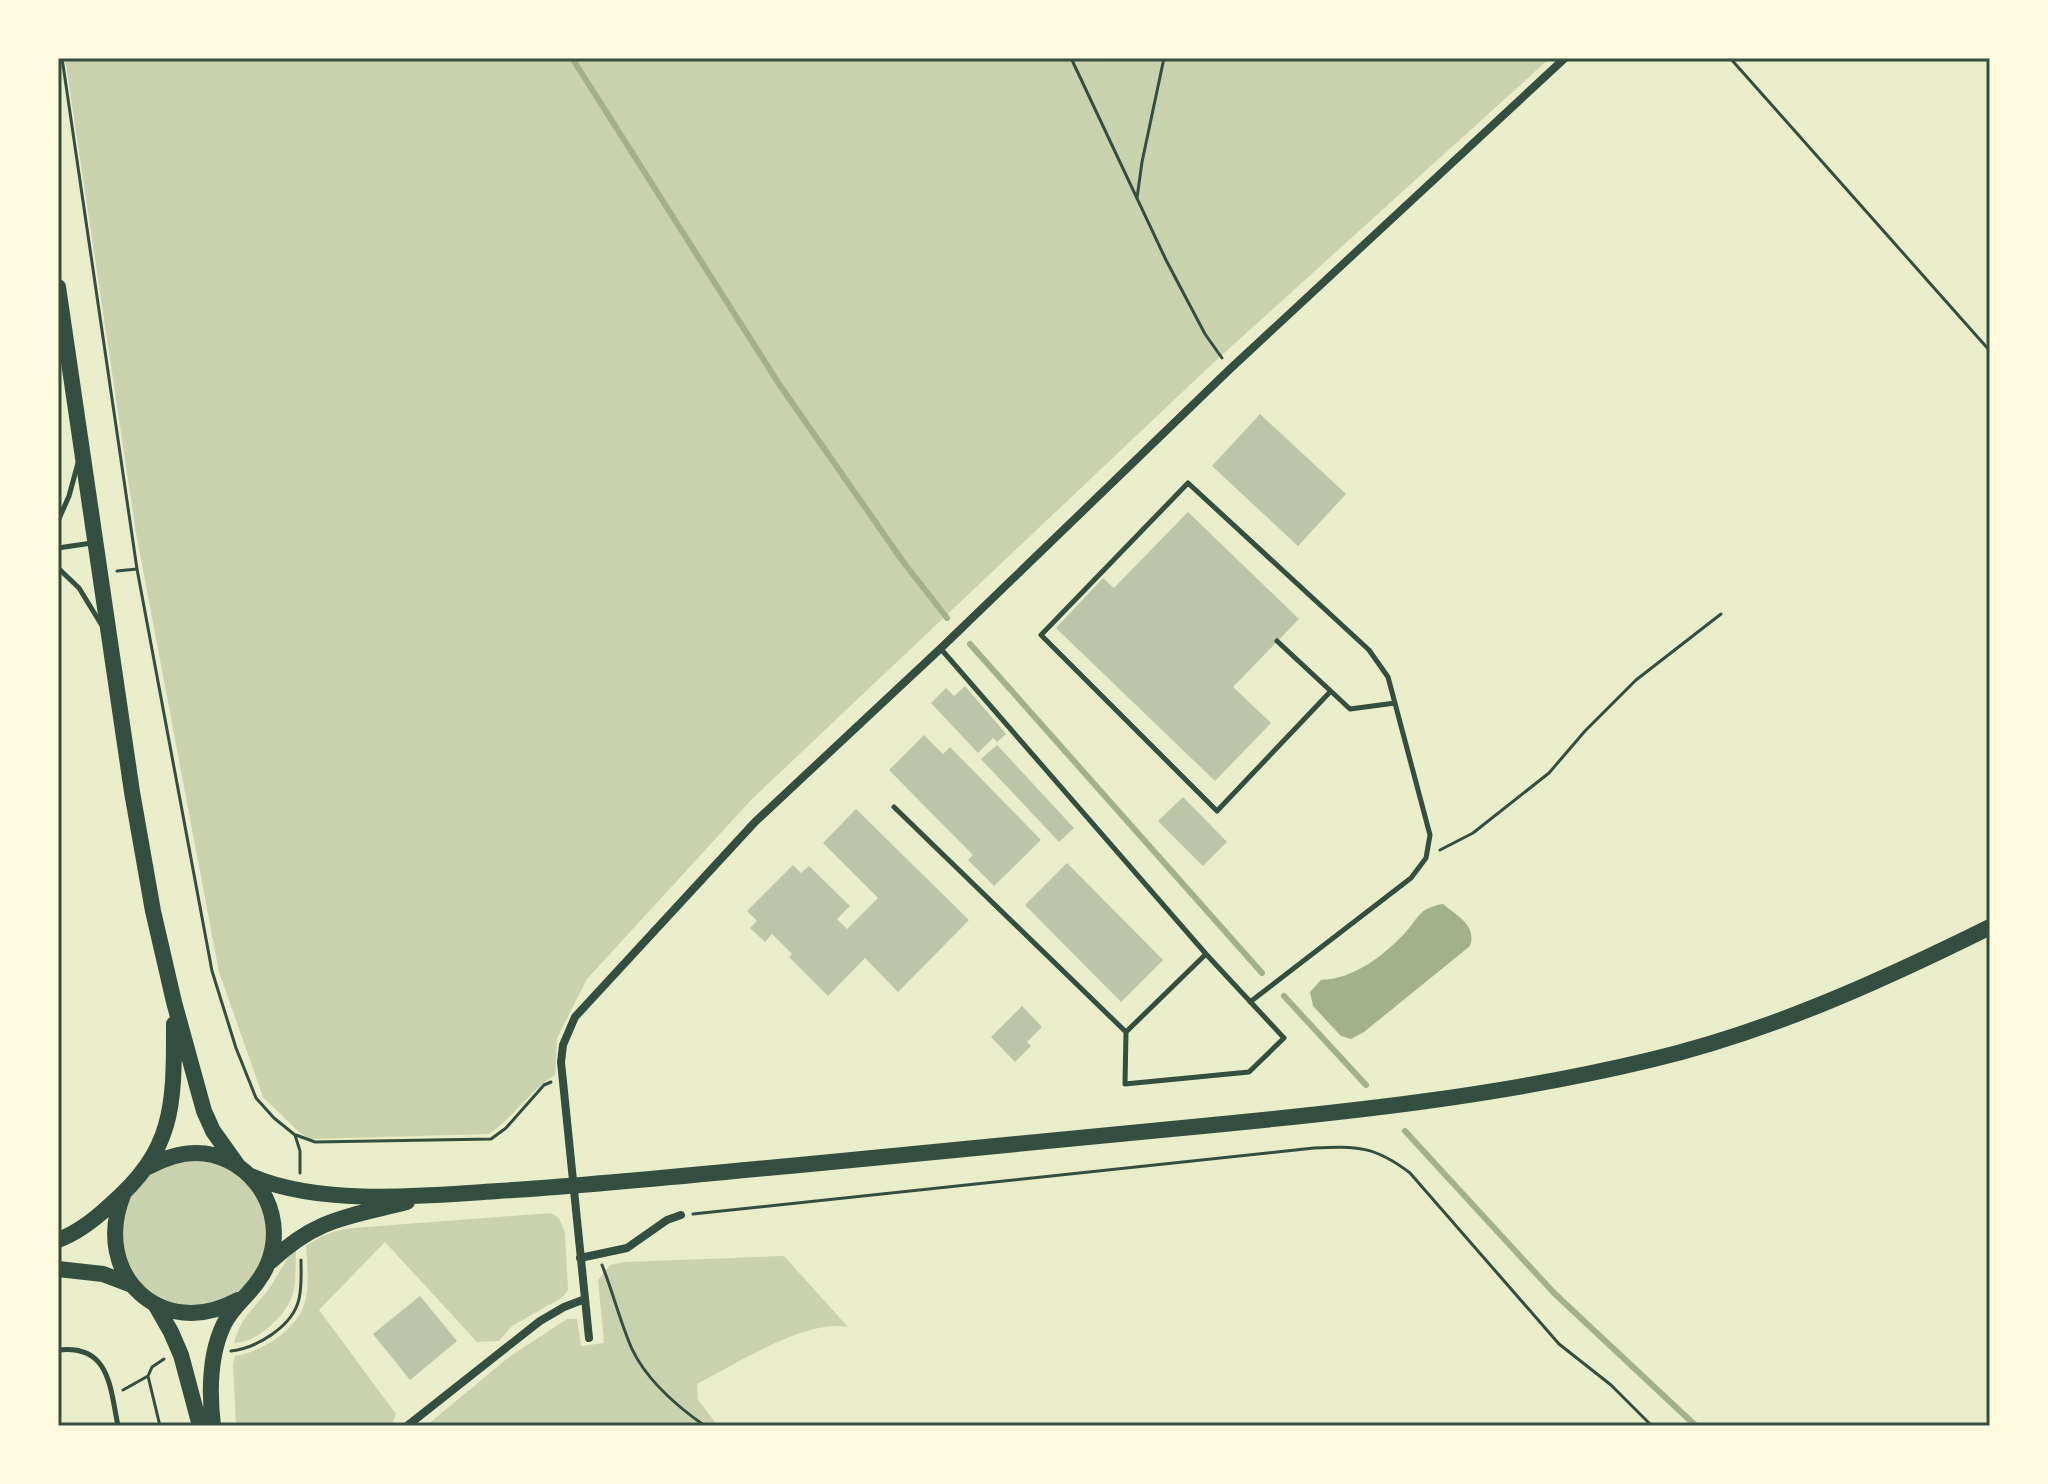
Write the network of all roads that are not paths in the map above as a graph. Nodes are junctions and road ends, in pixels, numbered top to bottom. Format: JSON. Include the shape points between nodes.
{"nodes":[{"id":1,"x":1565,"y":58,"type":"edge"},
{"id":2,"x":58,"y":287,"type":"edge"},
{"id":3,"x":83,"y":446,"type":"junction"},
{"id":4,"x":58,"y":521,"type":"edge"},
{"id":5,"x":97,"y":542,"type":"junction"},
{"id":6,"x":58,"y":548,"type":"edge"},
{"id":7,"x":58,"y":568,"type":"edge"},
{"id":8,"x":1277,"y":641,"type":"dead end"},
{"id":9,"x":111,"y":649,"type":"junction"},
{"id":10,"x":940,"y":649,"type":"junction"},
{"id":11,"x":1330,"y":692,"type":"junction"},
{"id":12,"x":1395,"y":703,"type":"junction"},
{"id":13,"x":894,"y":807,"type":"dead end"},
{"id":14,"x":1990,"y":927,"type":"edge"},
{"id":15,"x":1206,"y":954,"type":"junction"},
{"id":16,"x":174,"y":1002,"type":"junction"},
{"id":17,"x":1250,"y":1002,"type":"junction"},
{"id":18,"x":1126,"y":1032,"type":"junction"},
{"id":19,"x":148,"y":1167,"type":"junction"},
{"id":20,"x":245,"y":1171,"type":"junction"},
{"id":21,"x":572,"y":1186,"type":"junction"},
{"id":22,"x":124,"y":1194,"type":"junction"},
{"id":23,"x":433,"y":1195,"type":"junction"},
{"id":24,"x":681,"y":1215,"type":"road end"},
{"id":25,"x":58,"y":1240,"type":"edge"},
{"id":26,"x":580,"y":1258,"type":"junction"},
{"id":27,"x":269,"y":1263,"type":"junction"},
{"id":28,"x":58,"y":1269,"type":"edge"},
{"id":29,"x":132,"y":1285,"type":"junction"},
{"id":30,"x":241,"y":1298,"type":"junction"},
{"id":31,"x":585,"y":1299,"type":"junction"},
{"id":32,"x":155,"y":1304,"type":"junction"},
{"id":33,"x":589,"y":1338,"type":"dead end"},
{"id":34,"x":58,"y":1350,"type":"edge"},
{"id":35,"x":197,"y":1422,"type":"edge"},
{"id":36,"x":118,"y":1426,"type":"edge"},
{"id":37,"x":213,"y":1426,"type":"edge"},
{"id":38,"x":407,"y":1426,"type":"edge"}],
"edges":[{"from":1,"to":10,"type":"street","via":[[1230,369]]},
{"from":2,"to":3,"type":"main road"},
{"from":3,"to":4,"type":"lane"},
{"from":3,"to":5,"type":"main road"},
{"from":5,"to":6,"type":"lane"},
{"from":5,"to":9,"type":"main road"},
{"from":7,"to":9,"type":"lane","via":[[92,607]]},
{"from":8,"to":11,"type":"lane"},
{"from":9,"to":16,"type":"main road","via":[[153,911]]},
{"from":10,"to":15,"type":"lane"},
{"from":10,"to":21,"type":"street","via":[[755,822],[575,1017],[563,1045],[562,1078]]},
{"from":11,"to":12,"type":"lane","via":[[1350,709]]},
{"from":11,"to":12,"type":"lane","via":[[1217,811],[1041,635],[1188,483],[1369,650],[1388,677]]},
{"from":12,"to":17,"type":"lane","via":[[1430,835],[1426,858],[1411,878]]},
{"from":13,"to":18,"type":"lane"},
{"from":14,"to":21,"type":"main road","via":[[1802,1011],[1656,1059],[1567,1079],[1318,1115]]},
{"from":15,"to":17,"type":"lane"},
{"from":15,"to":18,"type":"lane"},
{"from":16,"to":19,"type":"main road","via":[[171,1109]]},
{"from":16,"to":20,"type":"main road","via":[[204,1111]]},
{"from":17,"to":18,"type":"lane","via":[[1284,1038],[1249,1072],[1125,1084]]},
{"from":19,"to":20,"type":"main road","via":[[193,1153]]},
{"from":19,"to":22,"type":"main road"},
{"from":20,"to":23,"type":"main road","via":[[275,1186],[323,1195]]},
{"from":20,"to":27,"type":"main road","via":[[267,1200],[274,1226]]},
{"from":21,"to":23,"type":"main road"},
{"from":21,"to":26,"type":"street"},
{"from":22,"to":25,"type":"main road"},
{"from":22,"to":29,"type":"main road","via":[[116,1212],[114,1241]]},
{"from":23,"to":27,"type":"main road","via":[[325,1222]]},
{"from":24,"to":26,"type":"street","via":[[627,1248]]},
{"from":26,"to":31,"type":"street"},
{"from":27,"to":30,"type":"main road"},
{"from":28,"to":29,"type":"main road","via":[[103,1274]]},
{"from":29,"to":32,"type":"main road"},
{"from":30,"to":32,"type":"main road","via":[[226,1307],[190,1314]]},
{"from":30,"to":37,"type":"main road","via":[[224,1322],[214,1353]]},
{"from":31,"to":33,"type":"street"},
{"from":31,"to":38,"type":"street","via":[[540,1321]]},
{"from":32,"to":35,"type":"main road","via":[[181,1355]]},
{"from":34,"to":36,"type":"lane","via":[[87,1351],[104,1366]]}]}
